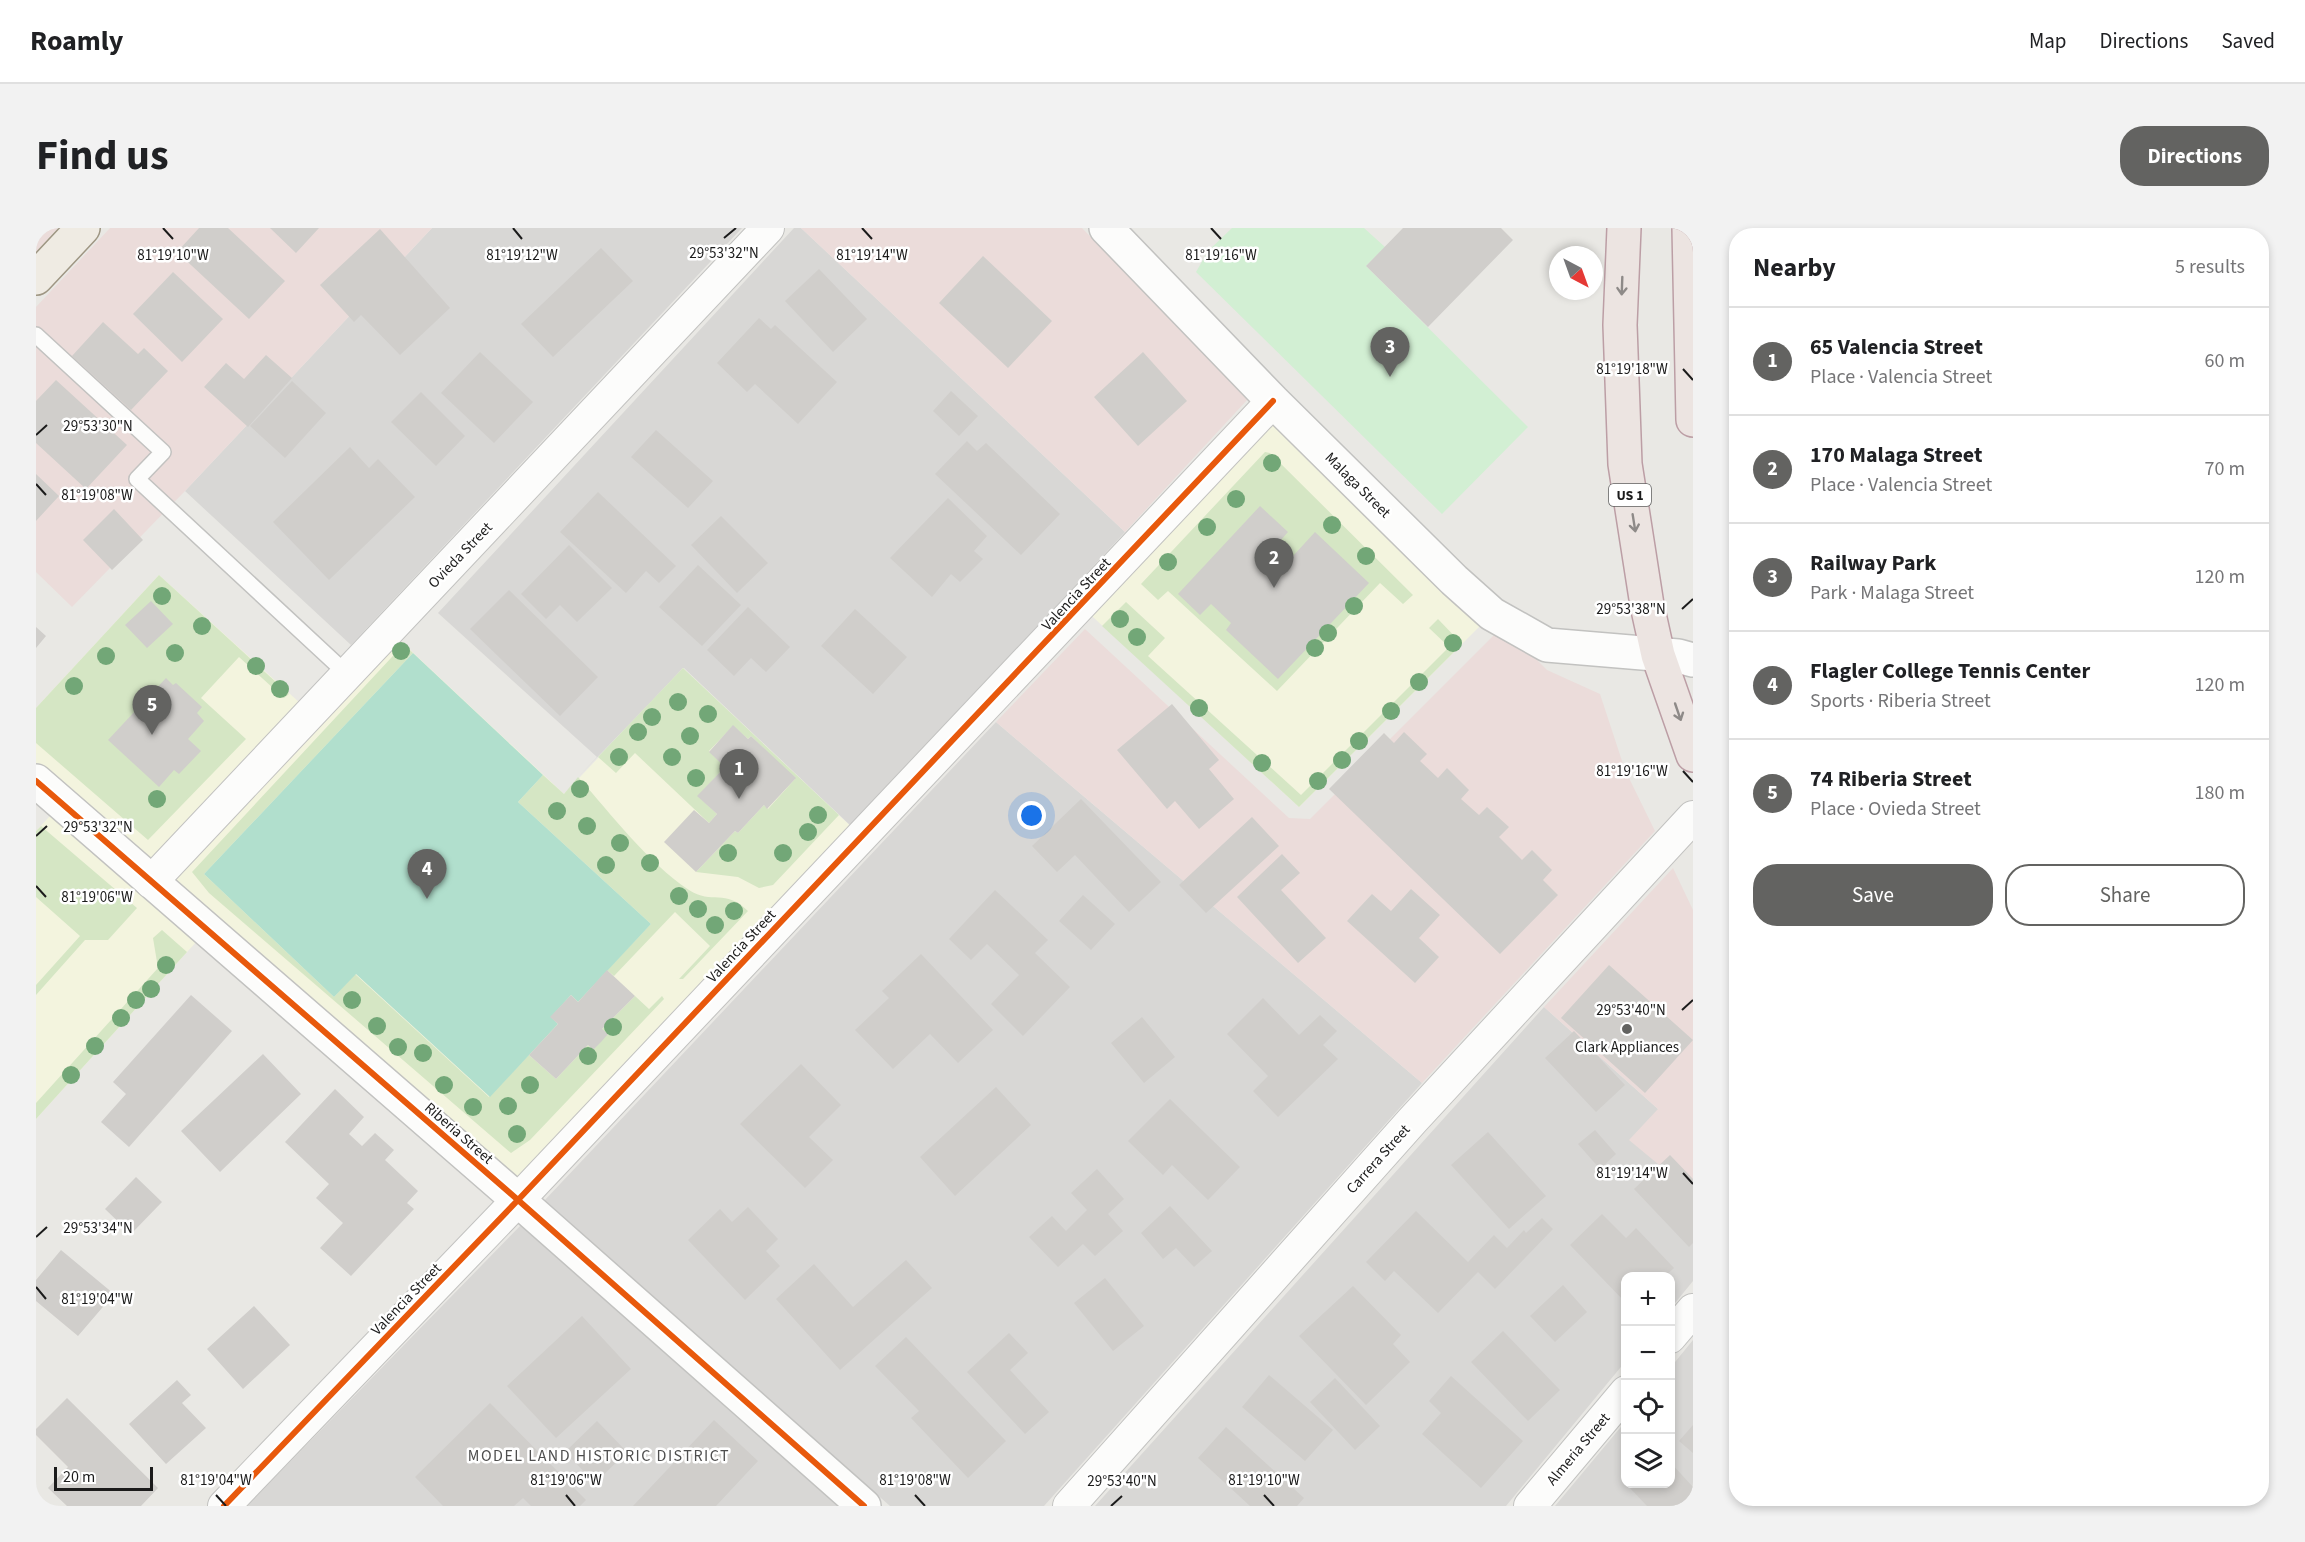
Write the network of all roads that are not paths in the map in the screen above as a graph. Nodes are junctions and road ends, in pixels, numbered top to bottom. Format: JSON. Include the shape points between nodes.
{"nodes":[{"id":1,"x":84,"y":228,"type":"edge"},
{"id":2,"x":768,"y":228,"type":"edge"},
{"id":3,"x":1106,"y":228,"type":"edge"},
{"id":4,"x":1624,"y":228,"type":"edge"},
{"id":5,"x":1689,"y":228,"type":"edge"},
{"id":6,"x":36,"y":278,"type":"edge"},
{"id":7,"x":36,"y":335,"type":"edge"},
{"id":8,"x":1273,"y":401,"type":"junction"},
{"id":9,"x":1693,"y":420,"type":"edge"},
{"id":10,"x":1658,"y":655,"type":"junction"},
{"id":11,"x":1693,"y":660,"type":"edge"},
{"id":12,"x":347,"y":674,"type":"junction"},
{"id":13,"x":1693,"y":754,"type":"edge"},
{"id":14,"x":36,"y":781,"type":"edge"},
{"id":15,"x":1693,"y":818,"type":"edge"},
{"id":16,"x":151,"y":882,"type":"junction"},
{"id":17,"x":518,"y":1200,"type":"junction"},
{"id":18,"x":1693,"y":1310,"type":"edge"},
{"id":19,"x":1675,"y":1332,"type":"edge"},
{"id":20,"x":1621,"y":1398,"type":"edge"},
{"id":21,"x":224,"y":1506,"type":"edge"},
{"id":22,"x":864,"y":1506,"type":"edge"},
{"id":23,"x":1069,"y":1506,"type":"edge"},
{"id":24,"x":1530,"y":1506,"type":"edge"}],
"edges":[{"from":1,"to":6,"type":"main road"},
{"from":2,"to":12,"type":"street","name":"Ovieda Street"},
{"from":3,"to":8,"type":"street","name":"Malaga Street"},
{"from":4,"to":10,"type":"highway","number":"US 1","one_way":true,"via":[[1620,325],[1625,464]]},
{"from":5,"to":9,"type":"highway"},
{"from":7,"to":12,"type":"lane","via":[[163,452],[137,479]]},
{"from":8,"to":10,"type":"street","name":"Malaga Street","via":[[1492,614],[1547,645]]},
{"from":8,"to":17,"type":"street","name":"Valencia Street"},
{"from":10,"to":11,"type":"street","name":"Malaga Street"},
{"from":10,"to":13,"type":"highway","number":"US 1","one_way":true},
{"from":12,"to":16,"type":"street","name":"Ovieda Street"},
{"from":14,"to":16,"type":"street","name":"Riberia Street"},
{"from":15,"to":23,"type":"street","name":"Carrera Street","via":[[1412,1121]]},
{"from":16,"to":17,"type":"street","name":"Riberia Street"},
{"from":17,"to":21,"type":"street","name":"Valencia Street"},
{"from":17,"to":22,"type":"street","name":"Riberia Street"},
{"from":18,"to":19,"type":"street"},
{"from":20,"to":24,"type":"street","name":"Almeria Street"}]}
